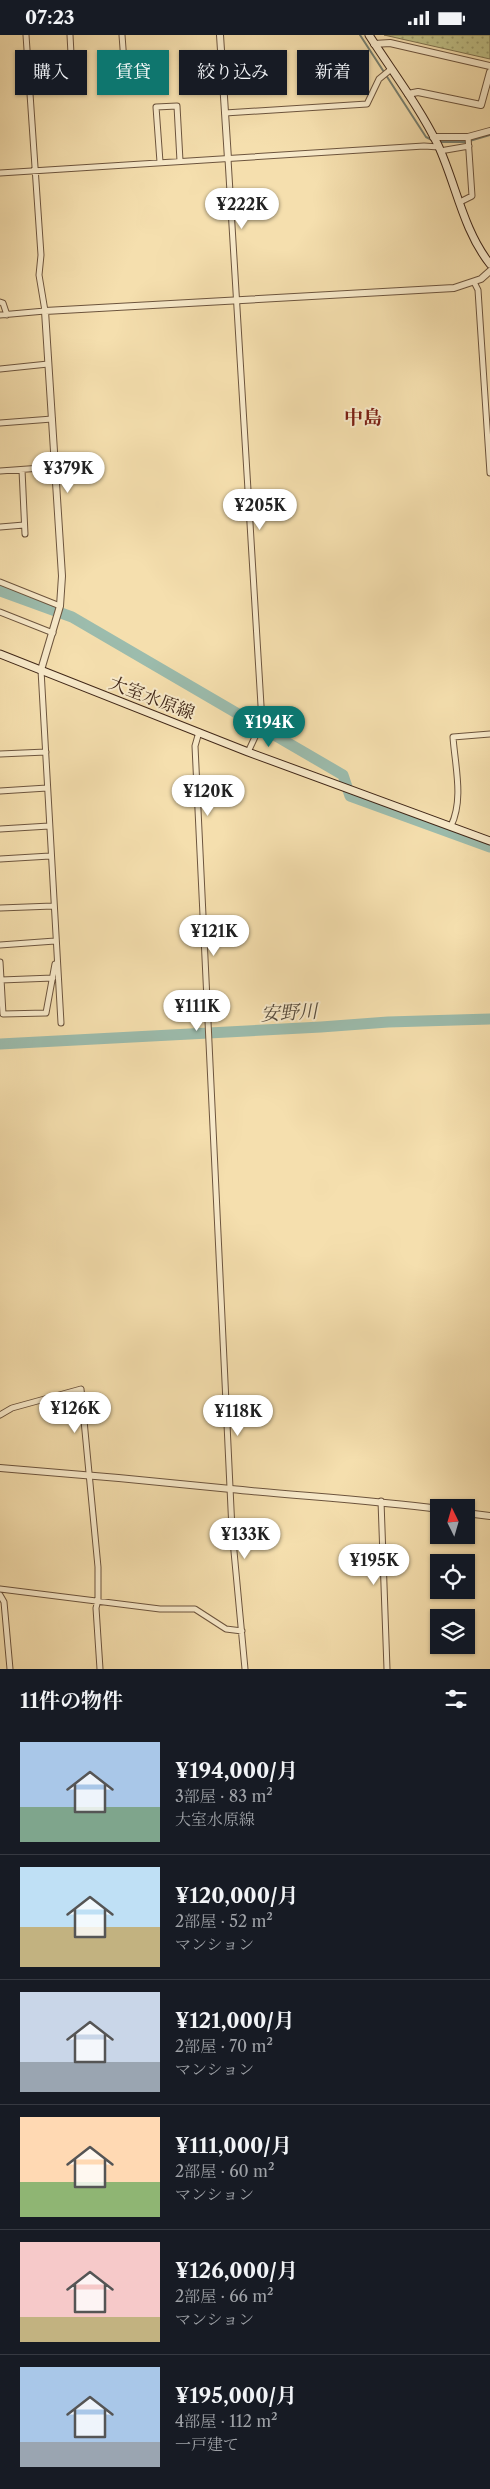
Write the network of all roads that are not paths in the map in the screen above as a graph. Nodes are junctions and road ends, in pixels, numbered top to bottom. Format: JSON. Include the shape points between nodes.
{"nodes":[{"id":1,"x":26,"y":35,"type":"edge"},
{"id":2,"x":70,"y":35,"type":"edge"},
{"id":3,"x":122,"y":35,"type":"edge"},
{"id":4,"x":220,"y":35,"type":"edge"},
{"id":5,"x":369,"y":35,"type":"edge"},
{"id":6,"x":374,"y":44,"type":"junction"},
{"id":7,"x":71,"y":50,"type":"edge"},
{"id":8,"x":123,"y":50,"type":"edge"},
{"id":9,"x":490,"y":66,"type":"edge"},
{"id":10,"x":390,"y":70,"type":"junction"},
{"id":11,"x":490,"y":72,"type":"edge"},
{"id":12,"x":408,"y":94,"type":"junction"},
{"id":13,"x":225,"y":113,"type":"junction"},
{"id":14,"x":490,"y":131,"type":"edge"},
{"id":15,"x":468,"y":137,"type":"junction"},
{"id":16,"x":437,"y":144,"type":"junction"},
{"id":17,"x":469,"y":146,"type":"junction"},
{"id":18,"x":228,"y":159,"type":"junction"},
{"id":19,"x":180,"y":161,"type":"junction"},
{"id":20,"x":160,"y":162,"type":"junction"},
{"id":21,"x":36,"y":171,"type":"junction"},
{"id":22,"x":0,"y":173,"type":"edge"},
{"id":23,"x":460,"y":201,"type":"junction"},
{"id":24,"x":490,"y":264,"type":"edge"},
{"id":25,"x":490,"y":271,"type":"edge"},
{"id":26,"x":474,"y":282,"type":"junction"},
{"id":27,"x":0,"y":302,"type":"edge"},
{"id":28,"x":235,"y":302,"type":"junction"},
{"id":29,"x":45,"y":311,"type":"junction"},
{"id":30,"x":0,"y":315,"type":"edge"},
{"id":31,"x":7,"y":315,"type":"junction"},
{"id":32,"x":48,"y":364,"type":"junction"},
{"id":33,"x":0,"y":369,"type":"edge"},
{"id":34,"x":52,"y":419,"type":"junction"},
{"id":35,"x":0,"y":423,"type":"edge"},
{"id":36,"x":56,"y":467,"type":"junction"},
{"id":37,"x":22,"y":470,"type":"junction"},
{"id":38,"x":0,"y":471,"type":"edge"},
{"id":39,"x":490,"y":473,"type":"edge"},
{"id":40,"x":24,"y":525,"type":"junction"},
{"id":41,"x":0,"y":527,"type":"edge"},
{"id":42,"x":25,"y":534,"type":"dead end"},
{"id":43,"x":0,"y":581,"type":"edge"},
{"id":44,"x":60,"y":606,"type":"junction"},
{"id":45,"x":0,"y":612,"type":"edge"},
{"id":46,"x":53,"y":633,"type":"junction"},
{"id":47,"x":0,"y":654,"type":"edge"},
{"id":48,"x":41,"y":670,"type":"junction"},
{"id":49,"x":199,"y":732,"type":"junction"},
{"id":50,"x":490,"y":734,"type":"edge"},
{"id":51,"x":46,"y":752,"type":"junction"},
{"id":52,"x":248,"y":752,"type":"junction"},
{"id":53,"x":0,"y":754,"type":"edge"},
{"id":54,"x":47,"y":788,"type":"junction"},
{"id":55,"x":0,"y":791,"type":"edge"},
{"id":56,"x":49,"y":826,"type":"junction"},
{"id":57,"x":451,"y":826,"type":"junction"},
{"id":58,"x":0,"y":829,"type":"edge"},
{"id":59,"x":490,"y":841,"type":"edge"},
{"id":60,"x":50,"y":856,"type":"junction"},
{"id":61,"x":0,"y":859,"type":"edge"},
{"id":62,"x":53,"y":906,"type":"junction"},
{"id":63,"x":0,"y":909,"type":"edge"},
{"id":64,"x":55,"y":941,"type":"junction"},
{"id":65,"x":0,"y":945,"type":"edge"},
{"id":66,"x":57,"y":958,"type":"junction"},
{"id":67,"x":0,"y":962,"type":"edge"},
{"id":68,"x":53,"y":978,"type":"junction"},
{"id":69,"x":1,"y":980,"type":"edge"},
{"id":70,"x":61,"y":1023,"type":"dead end"},
{"id":71,"x":0,"y":1415,"type":"edge"},
{"id":72,"x":0,"y":1468,"type":"edge"},
{"id":73,"x":89,"y":1475,"type":"junction"},
{"id":74,"x":231,"y":1489,"type":"junction"},
{"id":75,"x":381,"y":1501,"type":"junction"},
{"id":76,"x":430,"y":1508,"type":"edge"},
{"id":77,"x":475,"y":1514,"type":"edge"},
{"id":78,"x":490,"y":1516,"type":"edge"},
{"id":79,"x":0,"y":1589,"type":"edge"},
{"id":80,"x":0,"y":1595,"type":"edge"},
{"id":81,"x":98,"y":1600,"type":"junction"},
{"id":82,"x":242,"y":1631,"type":"junction"},
{"id":83,"x":10,"y":1669,"type":"edge"},
{"id":84,"x":100,"y":1669,"type":"edge"},
{"id":85,"x":245,"y":1669,"type":"edge"},
{"id":86,"x":387,"y":1669,"type":"edge"}],
"edges":[{"from":1,"to":21,"type":"street"},
{"from":2,"to":7,"type":"street"},
{"from":3,"to":8,"type":"street"},
{"from":4,"to":13,"type":"street"},
{"from":5,"to":6,"type":"main road"},
{"from":6,"to":9,"type":"street","via":[[390,43]]},
{"from":6,"to":10,"type":"main road"},
{"from":10,"to":12,"type":"main road"},
{"from":10,"to":13,"type":"street","via":[[379,79],[367,104]]},
{"from":11,"to":12,"type":"street","via":[[481,105],[418,92]]},
{"from":12,"to":16,"type":"main road"},
{"from":13,"to":18,"type":"street"},
{"from":14,"to":15,"type":"street"},
{"from":15,"to":16,"type":"street"},
{"from":15,"to":17,"type":"street"},
{"from":16,"to":17,"type":"street"},
{"from":16,"to":18,"type":"street"},
{"from":16,"to":23,"type":"main road"},
{"from":17,"to":23,"type":"street","via":[[472,196]]},
{"from":18,"to":19,"type":"street"},
{"from":18,"to":28,"type":"street"},
{"from":19,"to":20,"type":"street"},
{"from":19,"to":20,"type":"street","via":[[177,106],[156,107]]},
{"from":20,"to":21,"type":"street"},
{"from":21,"to":22,"type":"street"},
{"from":21,"to":29,"type":"street","via":[[41,255],[39,275]]},
{"from":23,"to":24,"type":"main road","via":[[474,240]]},
{"from":25,"to":26,"type":"street"},
{"from":26,"to":28,"type":"street","via":[[454,288]]},
{"from":26,"to":39,"type":"street","via":[[478,290]]},
{"from":27,"to":31,"type":"street"},
{"from":28,"to":29,"type":"street"},
{"from":28,"to":52,"type":"street","via":[[262,722]]},
{"from":29,"to":31,"type":"street"},
{"from":29,"to":32,"type":"street"},
{"from":30,"to":31,"type":"street"},
{"from":32,"to":33,"type":"street"},
{"from":32,"to":34,"type":"street"},
{"from":34,"to":35,"type":"street"},
{"from":34,"to":36,"type":"street"},
{"from":36,"to":37,"type":"street"},
{"from":36,"to":44,"type":"street","via":[[62,576]]},
{"from":37,"to":38,"type":"street"},
{"from":37,"to":40,"type":"street"},
{"from":40,"to":41,"type":"street"},
{"from":40,"to":42,"type":"street"},
{"from":43,"to":44,"type":"street"},
{"from":44,"to":46,"type":"street"},
{"from":45,"to":46,"type":"street"},
{"from":46,"to":48,"type":"street"},
{"from":47,"to":48,"type":"main road","name":"大室水原線"},
{"from":48,"to":49,"type":"main road","name":"大室水原線"},
{"from":48,"to":51,"type":"street"},
{"from":49,"to":52,"type":"main road","name":"大室水原線"},
{"from":49,"to":74,"type":"street","via":[[195,745]]},
{"from":50,"to":57,"type":"street","via":[[453,737],[458,798],[457,814]]},
{"from":51,"to":53,"type":"street"},
{"from":51,"to":54,"type":"street"},
{"from":52,"to":57,"type":"main road","name":"大室水原線"},
{"from":54,"to":55,"type":"street"},
{"from":54,"to":56,"type":"street"},
{"from":56,"to":58,"type":"street"},
{"from":56,"to":60,"type":"street"},
{"from":57,"to":59,"type":"main road","name":"大室水原線"},
{"from":60,"to":61,"type":"street"},
{"from":60,"to":62,"type":"street"},
{"from":62,"to":63,"type":"street"},
{"from":62,"to":64,"type":"street"},
{"from":64,"to":65,"type":"street"},
{"from":64,"to":66,"type":"street"},
{"from":66,"to":68,"type":"street"},
{"from":66,"to":70,"type":"street"},
{"from":67,"to":69,"type":"street"},
{"from":68,"to":69,"type":"street"},
{"from":68,"to":69,"type":"street","via":[[46,1013],[20,1014],[3,1014]]},
{"from":71,"to":73,"type":"street","via":[[12,1408],[81,1389]]},
{"from":72,"to":73,"type":"street"},
{"from":73,"to":74,"type":"street"},
{"from":73,"to":81,"type":"street"},
{"from":74,"to":75,"type":"street"},
{"from":74,"to":82,"type":"street"},
{"from":75,"to":76,"type":"street"},
{"from":75,"to":86,"type":"street"},
{"from":77,"to":78,"type":"street"},
{"from":79,"to":81,"type":"street"},
{"from":80,"to":83,"type":"street","via":[[4,1603]]},
{"from":81,"to":82,"type":"street","via":[[160,1609],[195,1609],[226,1629]]},
{"from":81,"to":84,"type":"street"},
{"from":82,"to":85,"type":"street"}]}
